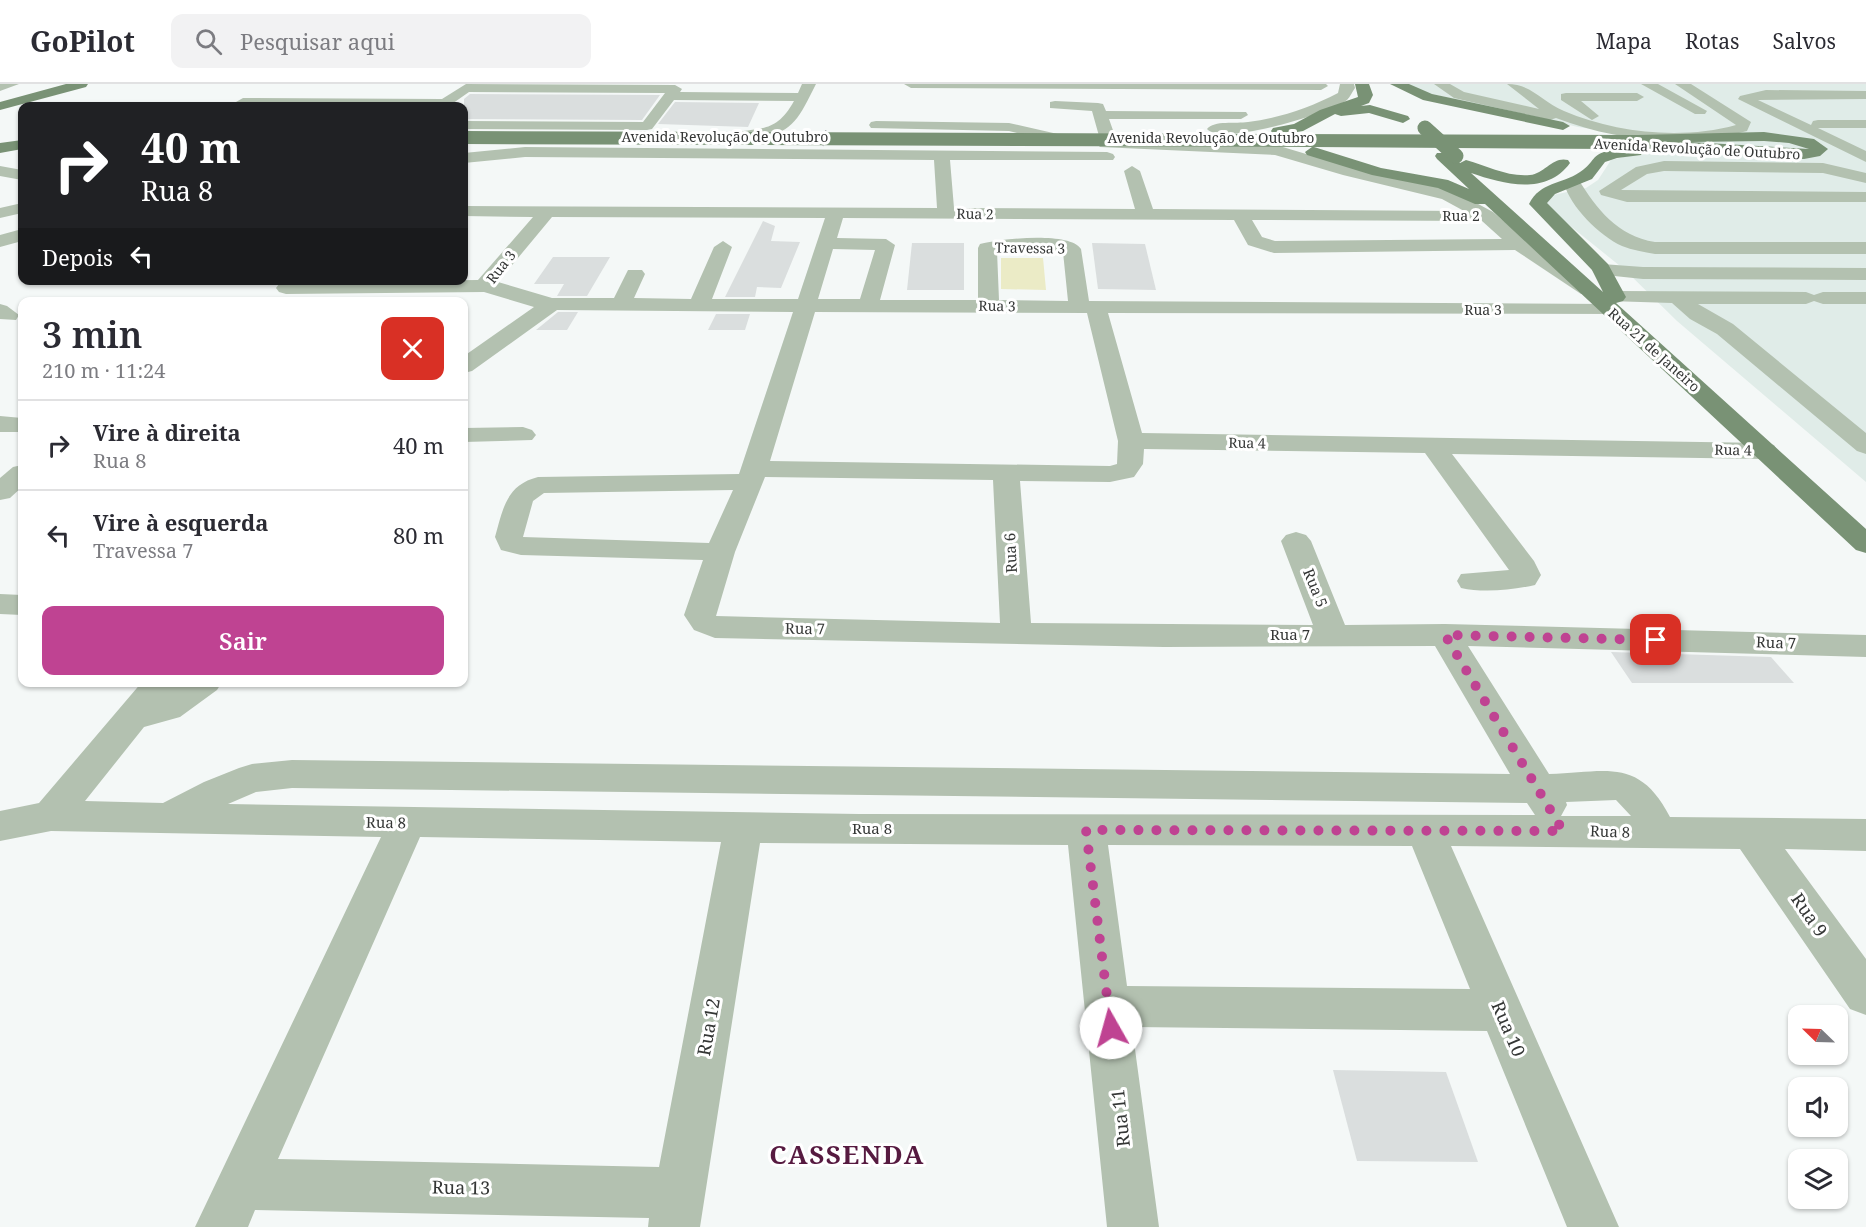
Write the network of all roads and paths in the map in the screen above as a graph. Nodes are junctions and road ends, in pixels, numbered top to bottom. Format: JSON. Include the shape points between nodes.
{"nodes":[{"id":1,"x":10,"y":84,"type":"edge"},
{"id":2,"x":72,"y":84,"type":"edge"},
{"id":3,"x":81,"y":84,"type":"edge"},
{"id":4,"x":808,"y":84,"type":"edge"},
{"id":5,"x":911,"y":84,"type":"edge"},
{"id":6,"x":983,"y":84,"type":"edge"},
{"id":7,"x":1347,"y":84,"type":"edge"},
{"id":8,"x":1363,"y":84,"type":"edge"},
{"id":9,"x":1397,"y":84,"type":"edge"},
{"id":10,"x":1441,"y":84,"type":"edge"},
{"id":11,"x":97,"y":86,"type":"edge"},
{"id":12,"x":1685,"y":86,"type":"edge"},
{"id":13,"x":0,"y":87,"type":"edge"},
{"id":14,"x":1653,"y":87,"type":"edge"},
{"id":15,"x":1474,"y":88,"type":"edge"},
{"id":16,"x":1515,"y":88,"type":"edge"},
{"id":17,"x":1312,"y":89,"type":"dead end"},
{"id":18,"x":1380,"y":90,"type":"edge"},
{"id":19,"x":670,"y":96,"type":"junction"},
{"id":20,"x":1633,"y":97,"type":"edge"},
{"id":21,"x":802,"y":98,"type":"junction"},
{"id":22,"x":1861,"y":98,"type":"edge"},
{"id":23,"x":253,"y":101,"type":"edge"},
{"id":24,"x":42,"y":102,"type":"edge"},
{"id":25,"x":57,"y":102,"type":"edge"},
{"id":26,"x":301,"y":102,"type":"edge"},
{"id":27,"x":448,"y":102,"type":"edge"},
{"id":28,"x":0,"y":105,"type":"edge"},
{"id":29,"x":1044,"y":105,"type":"dead end"},
{"id":30,"x":1766,"y":107,"type":"junction"},
{"id":31,"x":1866,"y":107,"type":"edge"},
{"id":32,"x":18,"y":110,"type":"edge"},
{"id":33,"x":1521,"y":110,"type":"junction"},
{"id":34,"x":1866,"y":111,"type":"edge"},
{"id":35,"x":1102,"y":115,"type":"junction"},
{"id":36,"x":1271,"y":115,"type":"dead end"},
{"id":37,"x":1580,"y":115,"type":"junction"},
{"id":38,"x":792,"y":117,"type":"junction"},
{"id":39,"x":0,"y":118,"type":"edge"},
{"id":40,"x":1689,"y":119,"type":"dead end"},
{"id":41,"x":1414,"y":124,"type":"junction"},
{"id":42,"x":1818,"y":124,"type":"junction"},
{"id":43,"x":1866,"y":124,"type":"edge"},
{"id":44,"x":468,"y":125,"type":"edge"},
{"id":45,"x":876,"y":125,"type":"dead end"},
{"id":46,"x":826,"y":129,"type":"dead end"},
{"id":47,"x":0,"y":134,"type":"edge"},
{"id":48,"x":18,"y":134,"type":"edge"},
{"id":49,"x":1107,"y":136,"type":"junction"},
{"id":50,"x":1713,"y":136,"type":"junction"},
{"id":51,"x":1738,"y":136,"type":"junction"},
{"id":52,"x":1844,"y":136,"type":"junction"},
{"id":53,"x":1866,"y":136,"type":"edge"},
{"id":54,"x":730,"y":137,"type":"junction"},
{"id":55,"x":843,"y":137,"type":"junction"},
{"id":56,"x":468,"y":138,"type":"edge"},
{"id":57,"x":468,"y":138,"type":"edge"},
{"id":58,"x":1058,"y":138,"type":"junction"},
{"id":59,"x":1179,"y":138,"type":"junction"},
{"id":60,"x":1696,"y":139,"type":"junction"},
{"id":61,"x":0,"y":140,"type":"edge"},
{"id":62,"x":18,"y":140,"type":"edge"},
{"id":63,"x":1087,"y":141,"type":"junction"},
{"id":64,"x":1366,"y":141,"type":"junction"},
{"id":65,"x":1492,"y":141,"type":"junction"},
{"id":66,"x":1218,"y":143,"type":"junction"},
{"id":67,"x":18,"y":145,"type":"edge"},
{"id":68,"x":823,"y":146,"type":"dead end"},
{"id":69,"x":0,"y":147,"type":"edge"},
{"id":70,"x":1866,"y":147,"type":"edge"},
{"id":71,"x":638,"y":149,"type":"junction"},
{"id":72,"x":889,"y":149,"type":"junction"},
{"id":73,"x":1757,"y":151,"type":"junction"},
{"id":74,"x":1791,"y":153,"type":"junction"},
{"id":75,"x":942,"y":157,"type":"junction"},
{"id":76,"x":1107,"y":157,"type":"dead end"},
{"id":77,"x":1866,"y":157,"type":"edge"},
{"id":78,"x":468,"y":158,"type":"edge"},
{"id":79,"x":1454,"y":160,"type":"junction"},
{"id":80,"x":1706,"y":166,"type":"junction"},
{"id":81,"x":1866,"y":167,"type":"edge"},
{"id":82,"x":597,"y":168,"type":"dead end"},
{"id":83,"x":0,"y":171,"type":"edge"},
{"id":84,"x":1132,"y":171,"type":"dead end"},
{"id":85,"x":18,"y":175,"type":"edge"},
{"id":86,"x":1866,"y":180,"type":"edge"},
{"id":87,"x":1623,"y":182,"type":"junction"},
{"id":88,"x":1730,"y":182,"type":"junction"},
{"id":89,"x":1572,"y":183,"type":"junction"},
{"id":90,"x":1756,"y":197,"type":"junction"},
{"id":91,"x":1866,"y":197,"type":"edge"},
{"id":92,"x":1587,"y":205,"type":"junction"},
{"id":93,"x":18,"y":208,"type":"edge"},
{"id":94,"x":1778,"y":210,"type":"junction"},
{"id":95,"x":468,"y":211,"type":"edge"},
{"id":96,"x":547,"y":211,"type":"junction"},
{"id":97,"x":1866,"y":211,"type":"edge"},
{"id":98,"x":0,"y":213,"type":"edge"},
{"id":99,"x":946,"y":214,"type":"junction"},
{"id":100,"x":1146,"y":215,"type":"junction"},
{"id":101,"x":1240,"y":215,"type":"junction"},
{"id":102,"x":1087,"y":216,"type":"junction"},
{"id":103,"x":1487,"y":216,"type":"junction"},
{"id":104,"x":1611,"y":228,"type":"junction"},
{"id":105,"x":1645,"y":228,"type":"dead end"},
{"id":106,"x":830,"y":229,"type":"junction"},
{"id":107,"x":1758,"y":229,"type":"dead end"},
{"id":108,"x":18,"y":236,"type":"edge"},
{"id":109,"x":0,"y":241,"type":"edge"},
{"id":110,"x":1519,"y":244,"type":"junction"},
{"id":111,"x":1069,"y":246,"type":"junction"},
{"id":112,"x":723,"y":247,"type":"dead end"},
{"id":113,"x":1786,"y":248,"type":"junction"},
{"id":114,"x":1866,"y":248,"type":"edge"},
{"id":115,"x":1866,"y":268,"type":"edge"},
{"id":116,"x":1602,"y":270,"type":"junction"},
{"id":117,"x":1625,"y":270,"type":"junction"},
{"id":118,"x":635,"y":274,"type":"dead end"},
{"id":119,"x":1571,"y":274,"type":"junction"},
{"id":120,"x":1866,"y":274,"type":"edge"},
{"id":121,"x":290,"y":285,"type":"edge"},
{"id":122,"x":388,"y":285,"type":"edge"},
{"id":123,"x":484,"y":286,"type":"junction"},
{"id":124,"x":274,"y":297,"type":"edge"},
{"id":125,"x":1687,"y":297,"type":"junction"},
{"id":126,"x":808,"y":298,"type":"junction"},
{"id":127,"x":1824,"y":298,"type":"junction"},
{"id":128,"x":1866,"y":298,"type":"edge"},
{"id":129,"x":1607,"y":301,"type":"junction"},
{"id":130,"x":622,"y":303,"type":"junction"},
{"id":131,"x":700,"y":303,"type":"junction"},
{"id":132,"x":552,"y":304,"type":"junction"},
{"id":133,"x":868,"y":306,"type":"junction"},
{"id":134,"x":989,"y":306,"type":"junction"},
{"id":135,"x":1088,"y":308,"type":"junction"},
{"id":136,"x":1866,"y":314,"type":"edge"},
{"id":137,"x":468,"y":363,"type":"edge"},
{"id":138,"x":0,"y":424,"type":"edge"},
{"id":139,"x":18,"y":425,"type":"edge"},
{"id":140,"x":468,"y":435,"type":"edge"},
{"id":141,"x":523,"y":435,"type":"dead end"},
{"id":142,"x":1131,"y":441,"type":"junction"},
{"id":143,"x":1433,"y":446,"type":"junction"},
{"id":144,"x":1866,"y":446,"type":"edge"},
{"id":145,"x":1765,"y":451,"type":"junction"},
{"id":146,"x":1006,"y":474,"type":"junction"},
{"id":147,"x":18,"y":476,"type":"edge"},
{"id":148,"x":752,"y":476,"type":"junction"},
{"id":149,"x":0,"y":492,"type":"edge"},
{"id":150,"x":1866,"y":520,"type":"edge"},
{"id":151,"x":1296,"y":541,"type":"dead end"},
{"id":152,"x":1866,"y":544,"type":"edge"},
{"id":153,"x":720,"y":552,"type":"junction"},
{"id":154,"x":1472,"y":581,"type":"dead end"},
{"id":155,"x":0,"y":604,"type":"edge"},
{"id":156,"x":18,"y":605,"type":"edge"},
{"id":157,"x":1016,"y":632,"type":"junction"},
{"id":158,"x":1333,"y":635,"type":"junction"},
{"id":159,"x":1445,"y":635,"type":"junction"},
{"id":160,"x":1866,"y":646,"type":"edge"},
{"id":161,"x":157,"y":687,"type":"edge"},
{"id":162,"x":198,"y":687,"type":"edge"},
{"id":163,"x":131,"y":718,"type":"junction"},
{"id":164,"x":1539,"y":789,"type":"junction"},
{"id":165,"x":51,"y":816,"type":"junction"},
{"id":166,"x":167,"y":819,"type":"junction"},
{"id":167,"x":407,"y":824,"type":"junction"},
{"id":168,"x":0,"y":826,"type":"edge"},
{"id":169,"x":743,"y":827,"type":"junction"},
{"id":170,"x":1086,"y":830,"type":"junction"},
{"id":171,"x":1425,"y":831,"type":"junction"},
{"id":172,"x":1563,"y":831,"type":"junction"},
{"id":173,"x":1659,"y":833,"type":"junction"},
{"id":174,"x":1752,"y":835,"type":"junction"},
{"id":175,"x":1866,"y":835,"type":"edge"},
{"id":176,"x":1866,"y":995,"type":"edge"},
{"id":177,"x":1108,"y":1006,"type":"junction"},
{"id":178,"x":1499,"y":1010,"type":"junction"},
{"id":179,"x":231,"y":1205,"type":"edge"},
{"id":180,"x":677,"y":1210,"type":"edge"},
{"id":181,"x":1134,"y":1227,"type":"edge"},
{"id":182,"x":1593,"y":1227,"type":"edge"}],
"edges":[{"from":1,"to":13,"type":"street"},
{"from":2,"to":28,"type":"main road"},
{"from":3,"to":28,"type":"main road"},
{"from":4,"to":21,"type":"street"},
{"from":5,"to":6,"type":"street"},
{"from":6,"to":17,"type":"street"},
{"from":7,"to":49,"type":"street","via":[[1346,92],[1337,99],[1264,125]]},
{"from":8,"to":41,"type":"main road"},
{"from":8,"to":59,"type":"main road","via":[[1364,100],[1325,113],[1298,128]]},
{"from":9,"to":60,"type":"main road","via":[[1428,97],[1571,128]]},
{"from":10,"to":33,"type":"street","via":[[1459,95]]},
{"from":11,"to":24,"type":"main road"},
{"from":11,"to":25,"type":"main road"},
{"from":12,"to":30,"type":"street"},
{"from":12,"to":50,"type":"street","via":[[1744,122],[1742,128]]},
{"from":14,"to":20,"type":"street"},
{"from":14,"to":40,"type":"street","via":[[1710,117]]},
{"from":15,"to":16,"type":"street"},
{"from":15,"to":33,"type":"street"},
{"from":16,"to":20,"type":"street"},
{"from":16,"to":37,"type":"street","via":[[1545,107]]},
{"from":18,"to":41,"type":"main road"},
{"from":19,"to":21,"type":"street","via":[[767,108]]},
{"from":19,"to":27,"type":"street","via":[[675,89],[466,88]]},
{"from":19,"to":44,"type":"street","via":[[647,126]]},
{"from":20,"to":37,"type":"street","via":[[1603,118]]},
{"from":20,"to":37,"type":"street","via":[[1566,98]]},
{"from":21,"to":38,"type":"street"},
{"from":22,"to":30,"type":"street","via":[[1775,97],[1765,100]]},
{"from":22,"to":30,"type":"street","via":[[1823,93],[1756,94],[1745,99]]},
{"from":22,"to":31,"type":"street"},
{"from":23,"to":26,"type":"street"},
{"from":29,"to":35,"type":"street","via":[[1093,106]]},
{"from":30,"to":51,"type":"street","via":[[1769,121],[1763,129]]},
{"from":30,"to":77,"type":"street"},
{"from":32,"to":39,"type":"main road"},
{"from":33,"to":37,"type":"street"},
{"from":34,"to":42,"type":"street","via":[[1798,112]]},
{"from":35,"to":36,"type":"street"},
{"from":35,"to":49,"type":"street"},
{"from":37,"to":50,"type":"street","via":[[1637,133]]},
{"from":38,"to":54,"type":"street","via":[[781,130]]},
{"from":38,"to":55,"type":"street","via":[[792,127],[800,132]]},
{"from":41,"to":64,"type":"main road","via":[[1380,111],[1357,109],[1336,113],[1314,127],[1324,135]]},
{"from":41,"to":65,"type":"main road","via":[[1415,115],[1426,110],[1451,110],[1510,124],[1526,134]]},
{"from":41,"to":79,"type":"main road","bridge":true},
{"from":42,"to":43,"type":"street"},
{"from":42,"to":52,"type":"street"},
{"from":45,"to":58,"type":"street","via":[[1009,127]]},
{"from":46,"to":68,"type":"path","bridge":true},
{"from":47,"to":48,"type":"main road"},
{"from":49,"to":63,"type":"street"},
{"from":50,"to":51,"type":"street"},
{"from":51,"to":60,"type":"main road","name":"Avenida Revolução de Outubro"},
{"from":51,"to":74,"type":"main road","name":"Avenida Revolução de Outubro","via":[[1780,136],[1820,147],[1814,153]]},
{"from":52,"to":53,"type":"street"},
{"from":52,"to":70,"type":"street"},
{"from":54,"to":55,"type":"main road","name":"Avenida Revolução de Outubro"},
{"from":54,"to":56,"type":"main road","name":"Avenida Revolução de Outubro"},
{"from":55,"to":58,"type":"main road","name":"Avenida Revolução de Outubro"},
{"from":57,"to":71,"type":"main road","name":"Avenida Revolução de Outubro"},
{"from":58,"to":63,"type":"main road","name":"Avenida Revolução de Outubro"},
{"from":59,"to":63,"type":"main road","name":"Avenida Revolução de Outubro"},
{"from":59,"to":64,"type":"main road","name":"Avenida Revolução de Outubro"},
{"from":60,"to":65,"type":"main road","name":"Avenida Revolução de Outubro"},
{"from":61,"to":62,"type":"main road"},
{"from":63,"to":66,"type":"main road","name":"Avenida Revolução de Outubro"},
{"from":63,"to":72,"type":"main road","name":"Avenida Revolução de Outubro"},
{"from":63,"to":103,"type":"street","via":[[1276,150],[1448,195]]},
{"from":64,"to":65,"type":"main road","name":"Avenida Revolução de Outubro"},
{"from":64,"to":66,"type":"main road","name":"Avenida Revolução de Outubro"},
{"from":64,"to":79,"type":"main road","via":[[1340,146],[1332,154],[1362,166],[1413,177],[1447,174]]},
{"from":65,"to":73,"type":"main road","name":"Avenida Revolução de Outubro"},
{"from":65,"to":79,"type":"main road","via":[[1544,149],[1563,159],[1551,173],[1524,180],[1501,178]]},
{"from":66,"to":119,"type":"main road","via":[[1300,149],[1378,172],[1459,189],[1489,205]]},
{"from":67,"to":69,"type":"main road"},
{"from":71,"to":72,"type":"street"},
{"from":71,"to":78,"type":"street"},
{"from":71,"to":82,"type":"street","via":[[640,158],[606,160]]},
{"from":72,"to":75,"type":"street"},
{"from":73,"to":74,"type":"main road","name":"Avenida Revolução de Outubro"},
{"from":73,"to":89,"type":"main road","via":[[1615,153],[1599,159],[1593,172]]},
{"from":74,"to":81,"type":"street"},
{"from":75,"to":76,"type":"street"},
{"from":75,"to":99,"type":"street"},
{"from":79,"to":119,"type":"main road","name":"Rua 21 de Janeiro"},
{"from":79,"to":129,"type":"main road","name":"Rua 21 de Janeiro"},
{"from":80,"to":86,"type":"street","via":[[1823,168]]},
{"from":80,"to":87,"type":"street","via":[[1652,166]]},
{"from":80,"to":88,"type":"street"},
{"from":83,"to":85,"type":"street"},
{"from":84,"to":100,"type":"street"},
{"from":86,"to":88,"type":"street"},
{"from":87,"to":88,"type":"street"},
{"from":87,"to":90,"type":"street","via":[[1606,191],[1627,197]]},
{"from":88,"to":90,"type":"street"},
{"from":89,"to":92,"type":"street","via":[[1575,194]]},
{"from":89,"to":116,"type":"main road","via":[[1546,192],[1539,197],[1538,204]]},
{"from":90,"to":91,"type":"street"},
{"from":90,"to":94,"type":"street"},
{"from":92,"to":94,"type":"street","via":[[1624,209]]},
{"from":92,"to":104,"type":"street"},
{"from":93,"to":98,"type":"street"},
{"from":94,"to":97,"type":"street"},
{"from":95,"to":96,"type":"street","name":"Rua 2"},
{"from":96,"to":106,"type":"street","name":"Rua 2"},
{"from":96,"to":123,"type":"street","name":"Rua 3"},
{"from":99,"to":102,"type":"street","name":"Rua 2"},
{"from":99,"to":106,"type":"street","name":"Rua 2"},
{"from":100,"to":101,"type":"street","name":"Rua 2"},
{"from":100,"to":102,"type":"street","name":"Rua 2"},
{"from":101,"to":103,"type":"street","name":"Rua 2"},
{"from":101,"to":110,"type":"street","via":[[1255,241],[1274,247]]},
{"from":102,"to":111,"type":"street","via":[[1088,236]]},
{"from":103,"to":110,"type":"street"},
{"from":104,"to":105,"type":"street"},
{"from":104,"to":113,"type":"street","via":[[1636,245],[1655,248]]},
{"from":106,"to":126,"type":"street"},
{"from":106,"to":133,"type":"street","via":[[886,244]]},
{"from":107,"to":113,"type":"street"},
{"from":108,"to":109,"type":"street"},
{"from":110,"to":129,"type":"street"},
{"from":111,"to":134,"type":"street","name":"Travessa 3","via":[[999,244],[987,248]]},
{"from":111,"to":135,"type":"street","name":"Travessa 3"},
{"from":112,"to":131,"type":"street"},
{"from":113,"to":114,"type":"street"},
{"from":115,"to":117,"type":"street"},
{"from":116,"to":117,"type":"street"},
{"from":116,"to":129,"type":"main road"},
{"from":117,"to":120,"type":"street"},
{"from":118,"to":130,"type":"street"},
{"from":119,"to":129,"type":"main road","name":"Rua 21 de Janeiro"},
{"from":121,"to":124,"type":"street"},
{"from":122,"to":123,"type":"street"},
{"from":123,"to":132,"type":"street","name":"Rua 3","via":[[505,288],[532,302]]},
{"from":125,"to":127,"type":"street","name":"Rua 3"},
{"from":125,"to":129,"type":"street","name":"Rua 3"},
{"from":125,"to":144,"type":"street","via":[[1698,314],[1725,329]]},
{"from":126,"to":131,"type":"street","name":"Rua 3"},
{"from":126,"to":133,"type":"street","name":"Rua 3"},
{"from":126,"to":148,"type":"street"},
{"from":127,"to":128,"type":"street","name":"Rua 3"},
{"from":127,"to":136,"type":"street"},
{"from":129,"to":135,"type":"street","name":"Rua 3"},
{"from":129,"to":145,"type":"main road","name":"Rua 21 de Janeiro"},
{"from":129,"to":150,"type":"main road","name":"Rua 21 de Janeiro"},
{"from":130,"to":131,"type":"street","name":"Rua 3"},
{"from":130,"to":132,"type":"street","name":"Rua 3"},
{"from":132,"to":137,"type":"street"},
{"from":133,"to":134,"type":"street","name":"Rua 3"},
{"from":134,"to":135,"type":"street","name":"Rua 3"},
{"from":135,"to":142,"type":"street","name":"Travessa 3"},
{"from":138,"to":139,"type":"street"},
{"from":140,"to":141,"type":"street"},
{"from":142,"to":143,"type":"street","name":"Rua 4"},
{"from":142,"to":146,"type":"street","via":[[1130,464],[1125,471]]},
{"from":143,"to":145,"type":"street","name":"Rua 4"},
{"from":143,"to":154,"type":"street","via":[[1526,575]]},
{"from":145,"to":152,"type":"main road","name":"Rua 21 de Janeiro"},
{"from":146,"to":148,"type":"street"},
{"from":146,"to":157,"type":"street","name":"Rua 6"},
{"from":147,"to":149,"type":"street"},
{"from":148,"to":153,"type":"street"},
{"from":148,"to":153,"type":"street","via":[[538,485],[520,497],[509,537],[511,544],[521,546]]},
{"from":151,"to":158,"type":"street","name":"Rua 5"},
{"from":153,"to":157,"type":"street","name":"Rua 7","via":[[700,615],[715,628]]},
{"from":155,"to":156,"type":"street"},
{"from":157,"to":158,"type":"street","name":"Rua 7"},
{"from":158,"to":159,"type":"street","name":"Rua 7"},
{"from":159,"to":160,"type":"street","name":"Rua 7"},
{"from":159,"to":164,"type":"street"},
{"from":161,"to":163,"type":"street"},
{"from":162,"to":163,"type":"street","via":[[168,708]]},
{"from":163,"to":165,"type":"street"},
{"from":164,"to":166,"type":"street","via":[[292,774],[252,778]]},
{"from":164,"to":172,"type":"street"},
{"from":164,"to":173,"type":"street","via":[[1631,789],[1640,797]]},
{"from":165,"to":166,"type":"street","name":"Rua 8"},
{"from":165,"to":168,"type":"street","name":"Rua 8"},
{"from":166,"to":167,"type":"street","name":"Rua 8"},
{"from":167,"to":169,"type":"street","name":"Rua 8"},
{"from":167,"to":179,"type":"street","name":"Rua 13"},
{"from":169,"to":170,"type":"street","name":"Rua 8"},
{"from":169,"to":180,"type":"street","name":"Rua 12"},
{"from":170,"to":171,"type":"street","name":"Rua 8"},
{"from":170,"to":177,"type":"street","name":"Rua 11"},
{"from":171,"to":172,"type":"street","name":"Rua 8"},
{"from":171,"to":178,"type":"street","name":"Rua 10"},
{"from":172,"to":173,"type":"street","name":"Rua 8"},
{"from":173,"to":174,"type":"street","name":"Rua 8"},
{"from":174,"to":175,"type":"street","name":"Rua 8"},
{"from":174,"to":176,"type":"street","name":"Rua 9"},
{"from":177,"to":178,"type":"street"},
{"from":177,"to":181,"type":"street","name":"Rua 11"},
{"from":178,"to":182,"type":"street","name":"Rua 10"},
{"from":179,"to":180,"type":"street","name":"Rua 13"}]}
